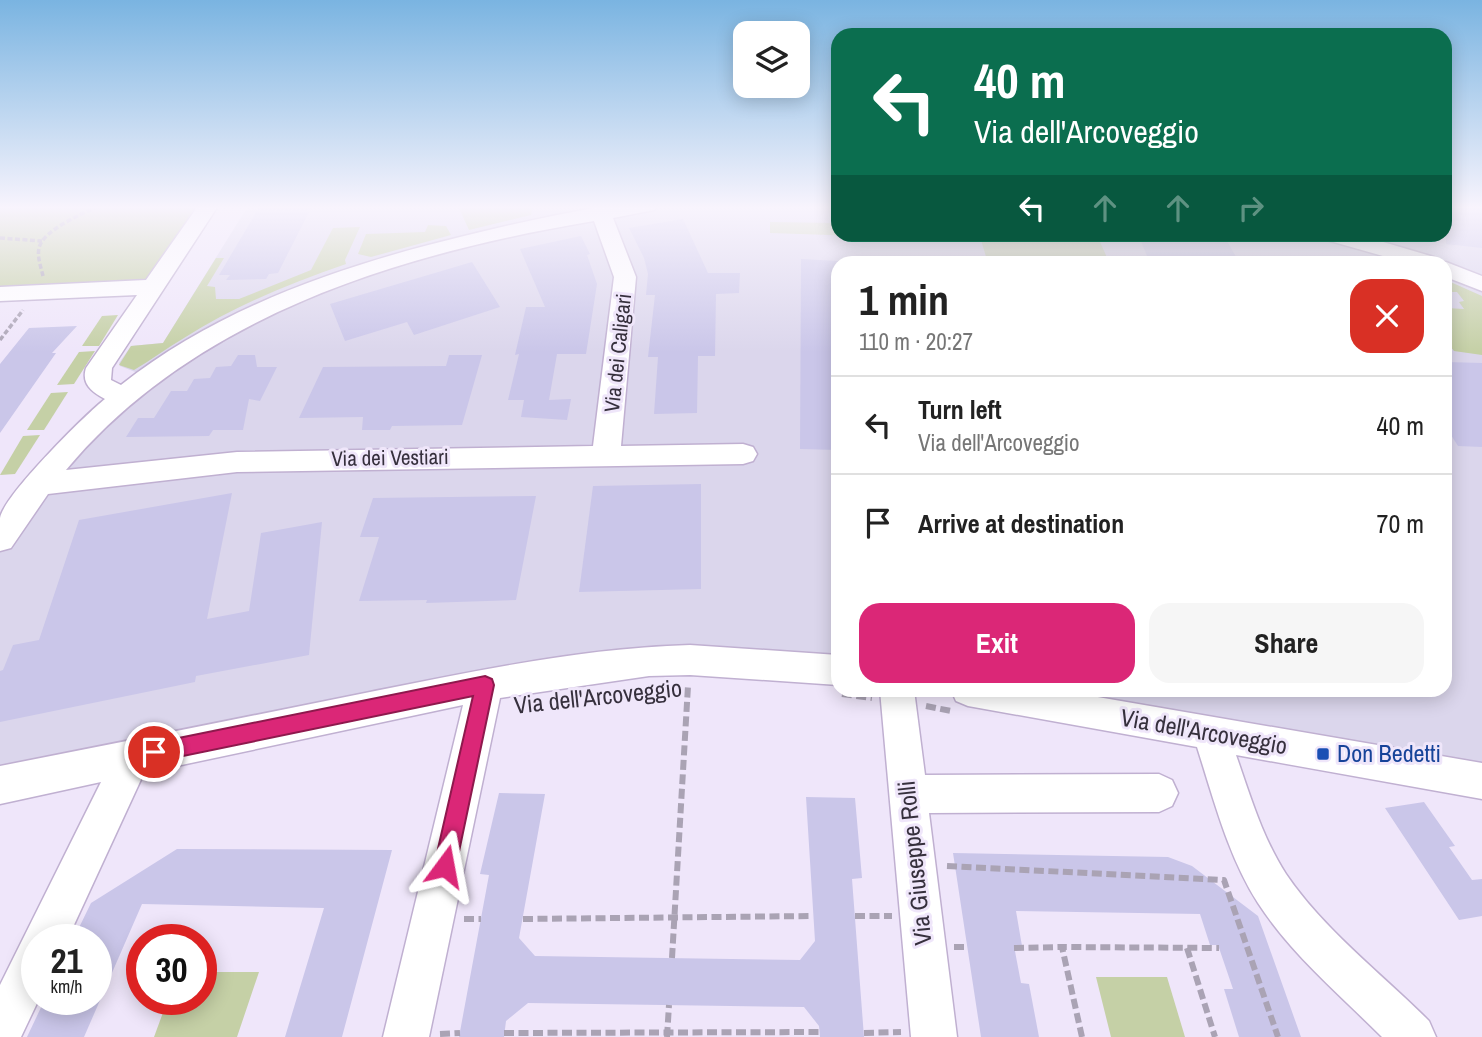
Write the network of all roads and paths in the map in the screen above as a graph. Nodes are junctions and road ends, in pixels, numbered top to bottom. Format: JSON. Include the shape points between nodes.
{"nodes":[{"id":1,"x":38,"y":254,"type":"edge"},
{"id":2,"x":175,"y":254,"type":"edge"},
{"id":3,"x":424,"y":254,"type":"edge"},
{"id":4,"x":621,"y":254,"type":"edge"},
{"id":5,"x":1452,"y":272,"type":"edge"},
{"id":6,"x":43,"y":284,"type":"dead end"},
{"id":7,"x":1482,"y":284,"type":"edge"},
{"id":8,"x":152,"y":287,"type":"junction"},
{"id":9,"x":0,"y":294,"type":"edge"},
{"id":10,"x":29,"y":302,"type":"dead end"},
{"id":11,"x":0,"y":340,"type":"edge"},
{"id":12,"x":123,"y":397,"type":"junction"},
{"id":13,"x":606,"y":454,"type":"junction"},
{"id":14,"x":743,"y":454,"type":"dead end"},
{"id":15,"x":38,"y":484,"type":"junction"},
{"id":16,"x":0,"y":539,"type":"edge"},
{"id":17,"x":831,"y":681,"type":"edge"},
{"id":18,"x":485,"y":685,"type":"junction"},
{"id":19,"x":688,"y":686,"type":"junction"},
{"id":20,"x":701,"y":686,"type":"dead end"},
{"id":21,"x":676,"y":687,"type":"dead end"},
{"id":22,"x":898,"y":697,"type":"edge"},
{"id":23,"x":914,"y":697,"type":"edge"},
{"id":24,"x":961,"y":700,"type":"edge"},
{"id":25,"x":1210,"y":733,"type":"junction"},
{"id":26,"x":133,"y":757,"type":"junction"},
{"id":27,"x":1482,"y":781,"type":"edge"},
{"id":28,"x":0,"y":785,"type":"edge"},
{"id":29,"x":908,"y":793,"type":"junction"},
{"id":30,"x":1158,"y":793,"type":"dead end"},
{"id":31,"x":955,"y":866,"type":"dead end"},
{"id":32,"x":813,"y":916,"type":"dead end"},
{"id":33,"x":675,"y":917,"type":"junction"},
{"id":34,"x":523,"y":919,"type":"dead end"},
{"id":35,"x":54,"y":924,"type":"edge"},
{"id":36,"x":1062,"y":947,"type":"junction"},
{"id":37,"x":1187,"y":947,"type":"junction"},
{"id":38,"x":1014,"y":948,"type":"dead end"},
{"id":39,"x":1219,"y":948,"type":"dead end"},
{"id":40,"x":672,"y":958,"type":"dead end"},
{"id":41,"x":21,"y":989,"type":"edge"},
{"id":42,"x":669,"y":1005,"type":"dead end"},
{"id":43,"x":0,"y":1032,"type":"edge"},
{"id":44,"x":820,"y":1032,"type":"dead end"},
{"id":45,"x":505,"y":1033,"type":"dead end"},
{"id":46,"x":668,"y":1035,"type":"edge"},
{"id":47,"x":406,"y":1037,"type":"edge"},
{"id":48,"x":934,"y":1037,"type":"edge"},
{"id":49,"x":1082,"y":1037,"type":"edge"},
{"id":50,"x":1215,"y":1037,"type":"edge"},
{"id":51,"x":1278,"y":1037,"type":"edge"},
{"id":52,"x":1413,"y":1037,"type":"edge"}],
"edges":[{"from":1,"to":6,"type":"path"},
{"from":2,"to":8,"type":"street"},
{"from":3,"to":12,"type":"street","via":[[326,284],[225,330]]},
{"from":4,"to":13,"type":"street","name":"Via dei Caligari","via":[[625,277]]},
{"from":5,"to":7,"type":"street"},
{"from":8,"to":9,"type":"street"},
{"from":8,"to":12,"type":"street","via":[[97,375],[104,390]]},
{"from":10,"to":11,"type":"path"},
{"from":12,"to":15,"type":"street"},
{"from":13,"to":14,"type":"street","name":"Via dei Vestiari"},
{"from":13,"to":15,"type":"street","name":"Via dei Vestiari","via":[[237,462]]},
{"from":15,"to":16,"type":"street"},
{"from":17,"to":18,"type":"street","name":"Via dell'Arcoveggio","via":[[690,660],[573,670]]},
{"from":18,"to":26,"type":"street","name":"Via dell'Arcoveggio"},
{"from":18,"to":47,"type":"street"},
{"from":19,"to":20,"type":"path","name":"Via dell'Arcoveggio"},
{"from":19,"to":21,"type":"path","name":"Via dell'Arcoveggio"},
{"from":19,"to":33,"type":"path"},
{"from":22,"to":29,"type":"street","name":"Via Giuseppe Rolli"},
{"from":23,"to":24,"type":"path"},
{"from":24,"to":25,"type":"street","name":"Via dell'Arcoveggio"},
{"from":25,"to":27,"type":"street","name":"Via dell'Arcoveggio"},
{"from":25,"to":52,"type":"street","via":[[1250,845],[1271,887]]},
{"from":26,"to":28,"type":"street","name":"Via dell'Arcoveggio"},
{"from":26,"to":35,"type":"street"},
{"from":29,"to":30,"type":"street"},
{"from":29,"to":48,"type":"street","name":"Via Giuseppe Rolli"},
{"from":31,"to":51,"type":"path","via":[[1224,880]]},
{"from":32,"to":33,"type":"path"},
{"from":33,"to":34,"type":"path"},
{"from":33,"to":40,"type":"path"},
{"from":36,"to":37,"type":"path"},
{"from":36,"to":38,"type":"path"},
{"from":36,"to":49,"type":"path"},
{"from":37,"to":39,"type":"path"},
{"from":37,"to":50,"type":"path"},
{"from":41,"to":43,"type":"street"},
{"from":42,"to":46,"type":"path"},
{"from":44,"to":46,"type":"path"},
{"from":45,"to":46,"type":"path"}]}
